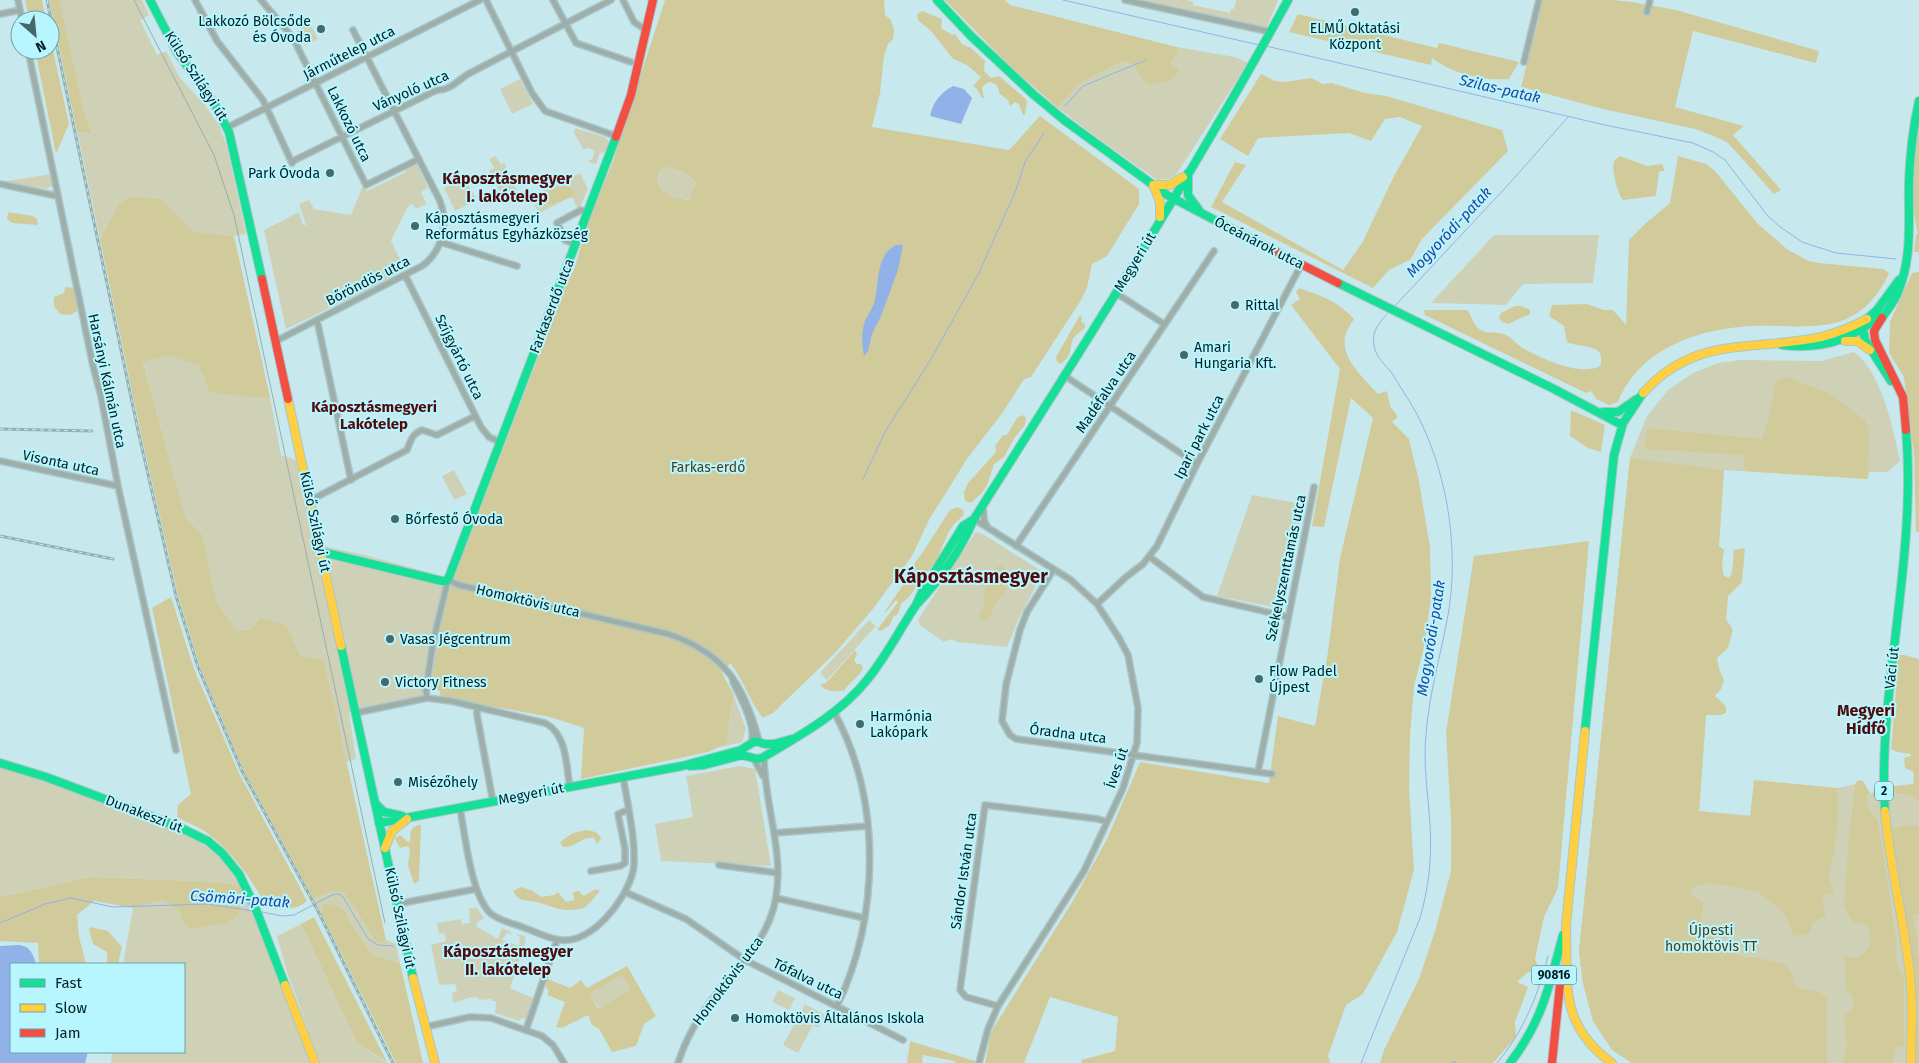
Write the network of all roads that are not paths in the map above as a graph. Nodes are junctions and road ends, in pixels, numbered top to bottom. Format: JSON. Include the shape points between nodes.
{"nodes":[{"id":1,"x":18,"y":0,"type":"edge"},
{"id":2,"x":150,"y":0,"type":"edge"},
{"id":3,"x":195,"y":0,"type":"edge"},
{"id":4,"x":262,"y":0,"type":"edge"},
{"id":5,"x":480,"y":0,"type":"edge"},
{"id":6,"x":486,"y":0,"type":"edge"},
{"id":7,"x":553,"y":0,"type":"edge"},
{"id":8,"x":611,"y":0,"type":"edge"},
{"id":9,"x":624,"y":0,"type":"edge"},
{"id":10,"x":652,"y":0,"type":"edge"},
{"id":11,"x":937,"y":0,"type":"edge"},
{"id":12,"x":1124,"y":0,"type":"edge"},
{"id":13,"x":1288,"y":0,"type":"edge"},
{"id":14,"x":1539,"y":0,"type":"edge"},
{"id":15,"x":1650,"y":0,"type":"edge"},
{"id":16,"x":20,"y":10,"type":"edge"},
{"id":17,"x":1647,"y":12,"type":"dead end"},
{"id":18,"x":566,"y":24,"type":"junction"},
{"id":19,"x":353,"y":30,"type":"dead end"},
{"id":20,"x":646,"y":30,"type":"junction"},
{"id":21,"x":1270,"y":35,"type":"junction"},
{"id":22,"x":511,"y":52,"type":"junction"},
{"id":23,"x":367,"y":57,"type":"junction"},
{"id":24,"x":30,"y":60,"type":"edge"},
{"id":25,"x":631,"y":62,"type":"dead end"},
{"id":26,"x":1524,"y":62,"type":"dead end"},
{"id":27,"x":315,"y":83,"type":"junction"},
{"id":28,"x":1919,"y":100,"type":"edge"},
{"id":29,"x":266,"y":108,"type":"junction"},
{"id":30,"x":394,"y":110,"type":"junction"},
{"id":31,"x":228,"y":127,"type":"junction"},
{"id":32,"x":341,"y":136,"type":"junction"},
{"id":33,"x":616,"y":136,"type":"junction"},
{"id":34,"x":419,"y":159,"type":"junction"},
{"id":35,"x":1188,"y":172,"type":"junction"},
{"id":36,"x":0,"y":184,"type":"edge"},
{"id":37,"x":1153,"y":186,"type":"junction"},
{"id":38,"x":57,"y":196,"type":"junction"},
{"id":39,"x":1172,"y":198,"type":"junction"},
{"id":40,"x":587,"y":212,"type":"junction"},
{"id":41,"x":1204,"y":215,"type":"junction"},
{"id":42,"x":1157,"y":224,"type":"junction"},
{"id":43,"x":440,"y":242,"type":"junction"},
{"id":44,"x":576,"y":245,"type":"junction"},
{"id":45,"x":1214,"y":251,"type":"dead end"},
{"id":46,"x":1301,"y":265,"type":"junction"},
{"id":47,"x":517,"y":266,"type":"dead end"},
{"id":48,"x":405,"y":275,"type":"junction"},
{"id":49,"x":1902,"y":276,"type":"junction"},
{"id":50,"x":1116,"y":292,"type":"junction"},
{"id":51,"x":1883,"y":315,"type":"junction"},
{"id":52,"x":1867,"y":318,"type":"junction"},
{"id":53,"x":317,"y":320,"type":"junction"},
{"id":54,"x":1164,"y":324,"type":"junction"},
{"id":55,"x":1852,"y":327,"type":"junction"},
{"id":56,"x":1863,"y":329,"type":"junction"},
{"id":57,"x":276,"y":341,"type":"junction"},
{"id":58,"x":1840,"y":342,"type":"junction"},
{"id":59,"x":1776,"y":344,"type":"junction"},
{"id":60,"x":1878,"y":354,"type":"junction"},
{"id":61,"x":1065,"y":376,"type":"junction"},
{"id":62,"x":1638,"y":398,"type":"junction"},
{"id":63,"x":1110,"y":406,"type":"junction"},
{"id":64,"x":1592,"y":410,"type":"junction"},
{"id":65,"x":475,"y":416,"type":"junction"},
{"id":66,"x":1622,"y":425,"type":"junction"},
{"id":67,"x":1618,"y":440,"type":"junction"},
{"id":68,"x":500,"y":442,"type":"junction"},
{"id":69,"x":0,"y":461,"type":"edge"},
{"id":70,"x":1197,"y":464,"type":"junction"},
{"id":71,"x":351,"y":480,"type":"junction"},
{"id":72,"x":118,"y":486,"type":"junction"},
{"id":73,"x":1314,"y":487,"type":"dead end"},
{"id":74,"x":311,"y":500,"type":"junction"},
{"id":75,"x":983,"y":506,"type":"junction"},
{"id":76,"x":974,"y":519,"type":"junction"},
{"id":77,"x":988,"y":528,"type":"junction"},
{"id":78,"x":1016,"y":546,"type":"junction"},
{"id":79,"x":322,"y":552,"type":"junction"},
{"id":80,"x":1150,"y":557,"type":"junction"},
{"id":81,"x":1054,"y":569,"type":"junction"},
{"id":82,"x":448,"y":580,"type":"junction"},
{"id":83,"x":1097,"y":604,"type":"junction"},
{"id":84,"x":1288,"y":617,"type":"junction"},
{"id":85,"x":727,"y":670,"type":"junction"},
{"id":86,"x":427,"y":698,"type":"junction"},
{"id":87,"x":477,"y":708,"type":"junction"},
{"id":88,"x":834,"y":712,"type":"junction"},
{"id":89,"x":356,"y":713,"type":"junction"},
{"id":90,"x":792,"y":739,"type":"junction"},
{"id":91,"x":762,"y":742,"type":"junction"},
{"id":92,"x":750,"y":745,"type":"junction"},
{"id":93,"x":176,"y":750,"type":"dead end"},
{"id":94,"x":1134,"y":755,"type":"junction"},
{"id":95,"x":765,"y":756,"type":"junction"},
{"id":96,"x":752,"y":758,"type":"junction"},
{"id":97,"x":0,"y":762,"type":"edge"},
{"id":98,"x":682,"y":766,"type":"junction"},
{"id":99,"x":1258,"y":772,"type":"junction"},
{"id":100,"x":1272,"y":774,"type":"dead end"},
{"id":101,"x":623,"y":777,"type":"junction"},
{"id":102,"x":764,"y":779,"type":"junction"},
{"id":103,"x":570,"y":787,"type":"junction"},
{"id":104,"x":493,"y":802,"type":"junction"},
{"id":105,"x":375,"y":803,"type":"junction"},
{"id":106,"x":460,"y":808,"type":"junction"},
{"id":107,"x":628,"y":810,"type":"junction"},
{"id":108,"x":411,"y":817,"type":"junction"},
{"id":109,"x":1107,"y":822,"type":"junction"},
{"id":110,"x":380,"y":823,"type":"junction"},
{"id":111,"x":868,"y":826,"type":"junction"},
{"id":112,"x":774,"y":833,"type":"junction"},
{"id":113,"x":385,"y":848,"type":"junction"},
{"id":114,"x":625,"y":861,"type":"junction"},
{"id":115,"x":634,"y":865,"type":"junction"},
{"id":116,"x":719,"y":865,"type":"dead end"},
{"id":117,"x":591,"y":871,"type":"dead end"},
{"id":118,"x":778,"y":873,"type":"junction"},
{"id":119,"x":476,"y":889,"type":"junction"},
{"id":120,"x":625,"y":892,"type":"junction"},
{"id":121,"x":776,"y":898,"type":"junction"},
{"id":122,"x":397,"y":904,"type":"junction"},
{"id":123,"x":864,"y":918,"type":"junction"},
{"id":124,"x":1566,"y":925,"type":"junction"},
{"id":125,"x":557,"y":940,"type":"junction"},
{"id":126,"x":746,"y":960,"type":"junction"},
{"id":127,"x":837,"y":1006,"type":"junction"},
{"id":128,"x":998,"y":1006,"type":"junction"},
{"id":129,"x":424,"y":1027,"type":"junction"},
{"id":130,"x":526,"y":1030,"type":"junction"},
{"id":131,"x":903,"y":1040,"type":"dead end"},
{"id":132,"x":315,"y":1063,"type":"edge"},
{"id":133,"x":435,"y":1063,"type":"edge"},
{"id":134,"x":564,"y":1063,"type":"edge"},
{"id":135,"x":678,"y":1063,"type":"edge"},
{"id":136,"x":979,"y":1063,"type":"edge"},
{"id":137,"x":1510,"y":1063,"type":"edge"},
{"id":138,"x":1552,"y":1063,"type":"edge"},
{"id":139,"x":1612,"y":1063,"type":"edge"},
{"id":140,"x":1911,"y":1063,"type":"edge"}],
"edges":[{"from":1,"to":16,"type":"street"},
{"from":2,"to":31,"type":"main road","name":"Külső Szilágyi út","via":[[179,55],[219,109]]},
{"from":3,"to":29,"type":"street","via":[[217,41]]},
{"from":4,"to":27,"type":"street","name":"Lakkozó utca","via":[[293,38]]},
{"from":5,"to":23,"type":"street","name":"Járműtelep utca"},
{"from":6,"to":22,"type":"street"},
{"from":7,"to":18,"type":"street"},
{"from":8,"to":18,"type":"street","name":"Ványoló utca"},
{"from":9,"to":20,"type":"street","via":[[634,22]]},
{"from":10,"to":20,"type":"main road","name":"Farkaserdő utca"},
{"from":11,"to":37,"type":"main road","name":"Óceánárok utca","via":[[1034,95]]},
{"from":12,"to":21,"type":"street"},
{"from":13,"to":21,"type":"main road","name":"Megyeri út"},
{"from":14,"to":26,"type":"street"},
{"from":15,"to":17,"type":"street"},
{"from":18,"to":22,"type":"street","name":"Ványoló utca"},
{"from":18,"to":25,"type":"street","via":[[576,43]]},
{"from":19,"to":23,"type":"street","name":"Bőröndös utca"},
{"from":20,"to":33,"type":"main road","name":"Farkaserdő utca"},
{"from":21,"to":35,"type":"main road","name":"Megyeri út"},
{"from":22,"to":30,"type":"street","name":"Ványoló utca","via":[[442,91],[437,90]]},
{"from":22,"to":33,"type":"street","via":[[536,101],[545,111]]},
{"from":23,"to":27,"type":"street","name":"Járműtelep utca"},
{"from":23,"to":30,"type":"street","name":"Bőröndös utca"},
{"from":24,"to":38,"type":"street","name":"Harsányi Kálmán utca"},
{"from":27,"to":29,"type":"street","name":"Járműtelep utca"},
{"from":27,"to":32,"type":"street","name":"Lakkozó utca"},
{"from":28,"to":49,"type":"main road","name":"Váci út","number":"2","via":[[1912,134],[1910,228]]},
{"from":29,"to":31,"type":"street","name":"Járműtelep utca"},
{"from":29,"to":32,"type":"street","name":"Ványoló utca","via":[[292,163]]},
{"from":30,"to":32,"type":"street","name":"Ványoló utca"},
{"from":30,"to":34,"type":"street","name":"Bőröndös utca"},
{"from":31,"to":57,"type":"main road","name":"Külső Szilágyi út"},
{"from":32,"to":34,"type":"street","name":"Lakkozó utca","via":[[366,185]]},
{"from":33,"to":40,"type":"main road","name":"Farkaserdő utca"},
{"from":34,"to":43,"type":"street","name":"Bőröndös utca","via":[[444,212]]},
{"from":35,"to":37,"type":"main road","via":[[1173,184]]},
{"from":35,"to":39,"type":"main road","name":"Megyeri út"},
{"from":35,"to":41,"type":"main road","via":[[1188,196]]},
{"from":36,"to":38,"type":"street"},
{"from":37,"to":39,"type":"main road","name":"Óceánárok utca"},
{"from":37,"to":42,"type":"main road","via":[[1160,202]]},
{"from":38,"to":72,"type":"street","name":"Harsányi Kálmán utca"},
{"from":39,"to":41,"type":"main road","name":"Óceánárok utca"},
{"from":39,"to":42,"type":"main road","name":"Megyeri út"},
{"from":40,"to":44,"type":"main road","name":"Farkaserdő utca"},
{"from":40,"to":44,"type":"street","via":[[581,210],[557,223],[565,240]]},
{"from":41,"to":46,"type":"main road","name":"Óceánárok utca"},
{"from":42,"to":50,"type":"main road","name":"Megyeri út"},
{"from":43,"to":47,"type":"street"},
{"from":43,"to":48,"type":"street","name":"Bőröndös utca","via":[[426,262]]},
{"from":44,"to":68,"type":"main road","name":"Farkaserdő utca"},
{"from":45,"to":54,"type":"street","name":"Madéfalva utca"},
{"from":46,"to":64,"type":"main road","name":"Óceánárok utca","via":[[1554,388]]},
{"from":46,"to":70,"type":"street","name":"Ipari park utca"},
{"from":48,"to":53,"type":"street","name":"Bőröndös utca"},
{"from":48,"to":65,"type":"street","name":"Szíjgyártó utca"},
{"from":49,"to":51,"type":"main road","name":"Váci út","number":"2","via":[[1898,294]]},
{"from":49,"to":52,"type":"main road","name":"Váci út","number":"2"},
{"from":50,"to":54,"type":"street"},
{"from":50,"to":61,"type":"main road","name":"Megyeri út"},
{"from":51,"to":56,"type":"main road"},
{"from":51,"to":60,"type":"main road","name":"Váci út","number":"2","via":[[1874,331]]},
{"from":52,"to":55,"type":"main road"},
{"from":52,"to":56,"type":"main road","name":"Váci út","number":"2"},
{"from":53,"to":57,"type":"street","name":"Bőröndös utca"},
{"from":53,"to":71,"type":"street"},
{"from":54,"to":63,"type":"street","name":"Madéfalva utca"},
{"from":55,"to":56,"type":"main road"},
{"from":55,"to":59,"type":"main road","via":[[1824,338]]},
{"from":56,"to":58,"type":"main road"},
{"from":56,"to":60,"type":"main road","name":"Váci út","number":"2","via":[[1865,340]]},
{"from":57,"to":74,"type":"main road","name":"Külső Szilágyi út"},
{"from":58,"to":59,"type":"main road","via":[[1808,347]]},
{"from":58,"to":60,"type":"main road","via":[[1857,341]]},
{"from":59,"to":62,"type":"main road","via":[[1731,346],[1692,357],[1668,370]]},
{"from":60,"to":140,"type":"main road","name":"Váci út","number":"2","via":[[1894,386],[1905,421],[1909,482],[1883,784],[1887,834],[1908,956]]},
{"from":61,"to":63,"type":"street"},
{"from":61,"to":75,"type":"main road","name":"Megyeri út"},
{"from":62,"to":64,"type":"main road","via":[[1613,414]]},
{"from":62,"to":66,"type":"main road"},
{"from":63,"to":70,"type":"street"},
{"from":63,"to":78,"type":"street","name":"Madéfalva utca"},
{"from":64,"to":66,"type":"main road","name":"Óceánárok utca"},
{"from":64,"to":67,"type":"main road","via":[[1610,423]]},
{"from":65,"to":68,"type":"street","name":"Szíjgyártó utca","via":[[484,433]]},
{"from":65,"to":71,"type":"street","via":[[437,435],[422,430],[418,432],[413,435],[407,450]]},
{"from":66,"to":67,"type":"main road"},
{"from":67,"to":124,"type":"main road","via":[[1611,475]]},
{"from":68,"to":82,"type":"main road","name":"Farkaserdő utca"},
{"from":69,"to":72,"type":"street","name":"Visonta utca"},
{"from":70,"to":80,"type":"street","name":"Ipari park utca"},
{"from":71,"to":74,"type":"street"},
{"from":72,"to":93,"type":"street","name":"Harsányi Kálmán utca"},
{"from":73,"to":84,"type":"street","name":"Székelyszenttamás utca"},
{"from":74,"to":79,"type":"main road","name":"Külső Szilágyi út"},
{"from":75,"to":76,"type":"main road","name":"Megyeri út"},
{"from":75,"to":77,"type":"street"},
{"from":76,"to":77,"type":"street","name":"Íves út"},
{"from":76,"to":88,"type":"main road","name":"Megyeri út","via":[[963,526],[867,680]]},
{"from":77,"to":78,"type":"street","name":"Íves út"},
{"from":78,"to":81,"type":"street","name":"Íves út"},
{"from":79,"to":82,"type":"main road","name":"Homoktövis utca"},
{"from":79,"to":89,"type":"main road","name":"Külső Szilágyi út"},
{"from":80,"to":83,"type":"street","name":"Ipari park utca"},
{"from":80,"to":84,"type":"street","via":[[1203,597]]},
{"from":81,"to":83,"type":"street","name":"Íves út"},
{"from":81,"to":94,"type":"street","name":"Óradna utca","via":[[1027,612],[1017,641],[1006,685],[1002,721],[1005,729],[1016,738]]},
{"from":82,"to":85,"type":"street","name":"Homoktövis utca","via":[[668,634],[699,647]]},
{"from":82,"to":86,"type":"street","via":[[433,642]]},
{"from":83,"to":94,"type":"street","name":"Íves út","via":[[1128,654],[1132,669],[1138,708]]},
{"from":84,"to":99,"type":"street","name":"Székelyszenttamás utca"},
{"from":85,"to":91,"type":"street","name":"Homoktövis utca","via":[[745,696]]},
{"from":85,"to":92,"type":"street","name":"Homoktövis utca","via":[[747,714],[752,734]]},
{"from":86,"to":87,"type":"street"},
{"from":86,"to":89,"type":"street"},
{"from":87,"to":103,"type":"street","via":[[552,727],[562,743]]},
{"from":87,"to":104,"type":"street"},
{"from":88,"to":90,"type":"main road","name":"Megyeri út"},
{"from":88,"to":111,"type":"street","via":[[858,768]]},
{"from":89,"to":105,"type":"main road","name":"Külső Szilágyi út"},
{"from":90,"to":91,"type":"main road","name":"Megyeri út","via":[[774,744]]},
{"from":90,"to":95,"type":"main road","name":"Megyeri út"},
{"from":91,"to":92,"type":"main road","name":"Megyeri út"},
{"from":91,"to":95,"type":"main road","via":[[767,749]]},
{"from":92,"to":96,"type":"main road","via":[[748,752]]},
{"from":92,"to":98,"type":"main road","name":"Megyeri út"},
{"from":94,"to":99,"type":"street","name":"Óradna utca"},
{"from":94,"to":109,"type":"street","name":"Íves út"},
{"from":95,"to":96,"type":"main road","name":"Megyeri út"},
{"from":95,"to":102,"type":"street","name":"Homoktövis utca"},
{"from":96,"to":98,"type":"main road","name":"Megyeri út","via":[[742,755],[704,766]]},
{"from":96,"to":102,"type":"street","name":"Homoktövis utca"},
{"from":97,"to":132,"type":"main road","name":"Dunakeszi út","via":[[92,794],[208,841],[231,863],[245,885]]},
{"from":98,"to":101,"type":"main road","name":"Megyeri út"},
{"from":99,"to":100,"type":"street","name":"Óradna utca"},
{"from":101,"to":103,"type":"main road","name":"Megyeri út"},
{"from":101,"to":107,"type":"street"},
{"from":102,"to":112,"type":"street","name":"Homoktövis utca"},
{"from":103,"to":104,"type":"main road","name":"Megyeri út"},
{"from":104,"to":106,"type":"main road","name":"Megyeri út"},
{"from":105,"to":108,"type":"main road","via":[[389,814]]},
{"from":105,"to":110,"type":"main road","name":"Külső Szilágyi út"},
{"from":106,"to":108,"type":"main road","name":"Megyeri út"},
{"from":106,"to":119,"type":"street"},
{"from":107,"to":114,"type":"street","via":[[618,814]]},
{"from":107,"to":115,"type":"street"},
{"from":108,"to":110,"type":"main road","name":"Megyeri út"},
{"from":108,"to":113,"type":"main road","via":[[392,831]]},
{"from":109,"to":128,"type":"street","name":"Íves út","via":[[1084,871]]},
{"from":109,"to":128,"type":"street","name":"Sándor István utca","via":[[985,806],[960,990],[966,997]]},
{"from":110,"to":113,"type":"main road","name":"Külső Szilágyi út"},
{"from":111,"to":112,"type":"street"},
{"from":111,"to":123,"type":"street","via":[[869,871]]},
{"from":112,"to":118,"type":"street","name":"Homoktövis utca"},
{"from":113,"to":122,"type":"main road","name":"Külső Szilágyi út"},
{"from":114,"to":115,"type":"street"},
{"from":114,"to":117,"type":"street","via":[[620,866]]},
{"from":115,"to":120,"type":"street"},
{"from":116,"to":118,"type":"street"},
{"from":118,"to":121,"type":"street","name":"Homoktövis utca"},
{"from":119,"to":122,"type":"street"},
{"from":119,"to":125,"type":"street","via":[[490,913]]},
{"from":120,"to":125,"type":"street","via":[[613,911],[600,923],[572,939]]},
{"from":120,"to":126,"type":"street","name":"Tófalva utca","via":[[686,919]]},
{"from":121,"to":123,"type":"street"},
{"from":121,"to":126,"type":"street","name":"Homoktövis utca","via":[[764,933]]},
{"from":122,"to":129,"type":"main road","name":"Külső Szilágyi út"},
{"from":123,"to":127,"type":"street","via":[[856,961]]},
{"from":124,"to":137,"type":"main road","number":"90816","via":[[1544,1006],[1530,1036]]},
{"from":124,"to":138,"type":"main road"},
{"from":124,"to":139,"type":"main road","via":[[1566,984],[1572,1011],[1595,1049]]},
{"from":125,"to":130,"type":"street"},
{"from":126,"to":127,"type":"street","name":"Tófalva utca"},
{"from":126,"to":135,"type":"street","name":"Homoktövis utca","via":[[699,1018]]},
{"from":127,"to":131,"type":"street","name":"Tófalva utca"},
{"from":128,"to":136,"type":"street","name":"Íves út"},
{"from":129,"to":130,"type":"street","via":[[476,1016]]},
{"from":129,"to":133,"type":"main road","name":"Külső Szilágyi út"},
{"from":130,"to":134,"type":"street","via":[[548,1040]]}]}
